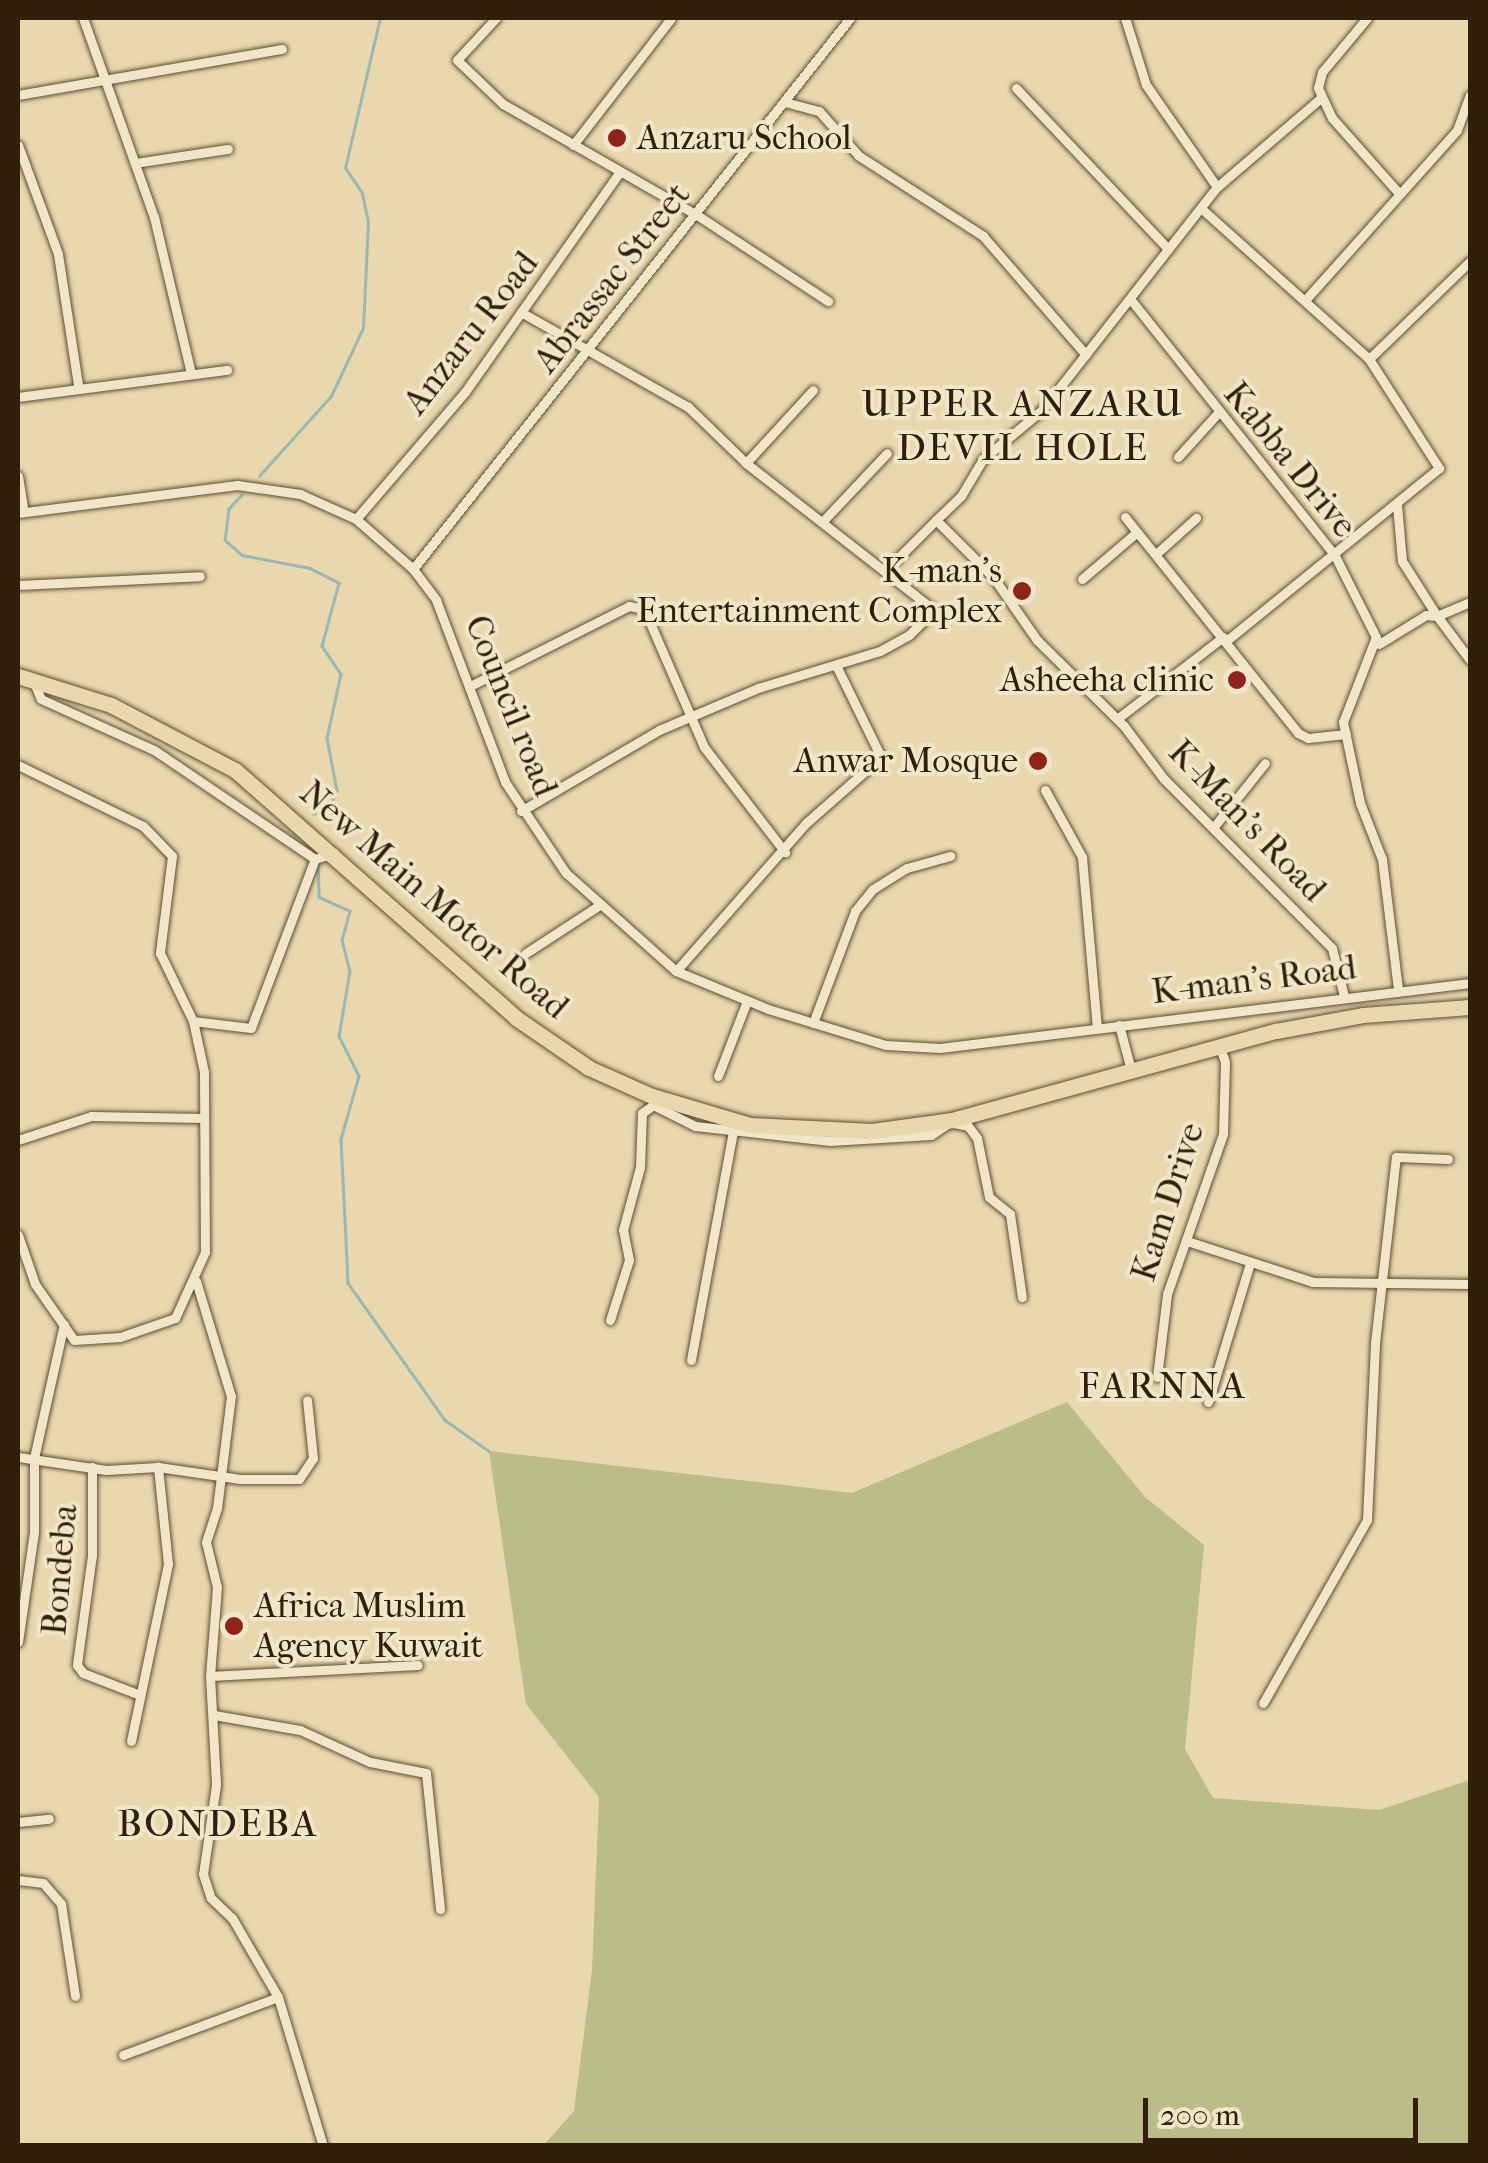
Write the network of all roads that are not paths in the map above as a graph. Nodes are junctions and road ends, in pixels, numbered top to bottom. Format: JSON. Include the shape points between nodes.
{"nodes":[{"id":1,"x":84,"y":18,"type":"edge"},
{"id":2,"x":496,"y":18,"type":"edge"},
{"id":3,"x":671,"y":18,"type":"edge"},
{"id":4,"x":850,"y":18,"type":"edge"},
{"id":5,"x":1125,"y":18,"type":"edge"},
{"id":6,"x":1367,"y":18,"type":"edge"},
{"id":7,"x":282,"y":49,"type":"dead end"},
{"id":8,"x":105,"y":80,"type":"junction"},
{"id":9,"x":1016,"y":88,"type":"dead end"},
{"id":10,"x":1470,"y":94,"type":"edge"},
{"id":11,"x":18,"y":95,"type":"edge"},
{"id":12,"x":1322,"y":97,"type":"junction"},
{"id":13,"x":785,"y":102,"type":"junction"},
{"id":14,"x":18,"y":145,"type":"edge"},
{"id":15,"x":573,"y":145,"type":"junction"},
{"id":16,"x":228,"y":149,"type":"dead end"},
{"id":17,"x":135,"y":164,"type":"junction"},
{"id":18,"x":619,"y":173,"type":"junction"},
{"id":19,"x":1216,"y":187,"type":"junction"},
{"id":20,"x":1398,"y":192,"type":"junction"},
{"id":21,"x":1204,"y":210,"type":"junction"},
{"id":22,"x":697,"y":215,"type":"junction"},
{"id":23,"x":1168,"y":249,"type":"junction"},
{"id":24,"x":1470,"y":260,"type":"edge"},
{"id":25,"x":1308,"y":298,"type":"junction"},
{"id":26,"x":1131,"y":300,"type":"junction"},
{"id":27,"x":828,"y":301,"type":"dead end"},
{"id":28,"x":521,"y":312,"type":"junction"},
{"id":29,"x":587,"y":354,"type":"junction"},
{"id":30,"x":1086,"y":355,"type":"junction"},
{"id":31,"x":1369,"y":359,"type":"junction"},
{"id":32,"x":227,"y":370,"type":"dead end"},
{"id":33,"x":191,"y":373,"type":"junction"},
{"id":34,"x":78,"y":384,"type":"junction"},
{"id":35,"x":813,"y":390,"type":"dead end"},
{"id":36,"x":18,"y":397,"type":"edge"},
{"id":37,"x":1217,"y":414,"type":"junction"},
{"id":38,"x":887,"y":452,"type":"dead end"},
{"id":39,"x":1178,"y":457,"type":"dead end"},
{"id":40,"x":746,"y":463,"type":"junction"},
{"id":41,"x":18,"y":476,"type":"edge"},
{"id":42,"x":1397,"y":504,"type":"junction"},
{"id":43,"x":21,"y":513,"type":"edge"},
{"id":44,"x":1125,"y":517,"type":"dead end"},
{"id":45,"x":1196,"y":518,"type":"dead end"},
{"id":46,"x":356,"y":520,"type":"junction"},
{"id":47,"x":823,"y":520,"type":"junction"},
{"id":48,"x":936,"y":520,"type":"junction"},
{"id":49,"x":1137,"y":532,"type":"junction"},
{"id":50,"x":1156,"y":554,"type":"junction"},
{"id":51,"x":1334,"y":554,"type":"junction"},
{"id":52,"x":888,"y":568,"type":"junction"},
{"id":53,"x":413,"y":569,"type":"junction"},
{"id":54,"x":200,"y":576,"type":"dead end"},
{"id":55,"x":1082,"y":579,"type":"dead end"},
{"id":56,"x":18,"y":585,"type":"edge"},
{"id":57,"x":1468,"y":603,"type":"dead end"},
{"id":58,"x":1436,"y":616,"type":"junction"},
{"id":59,"x":1225,"y":639,"type":"junction"},
{"id":60,"x":1378,"y":644,"type":"junction"},
{"id":61,"x":1470,"y":660,"type":"edge"},
{"id":62,"x":836,"y":665,"type":"junction"},
{"id":63,"x":18,"y":668,"type":"edge"},
{"id":64,"x":25,"y":677,"type":"edge"},
{"id":65,"x":472,"y":685,"type":"junction"},
{"id":66,"x":689,"y":718,"type":"junction"},
{"id":67,"x":1118,"y":719,"type":"junction"},
{"id":68,"x":1346,"y":734,"type":"junction"},
{"id":69,"x":1265,"y":762,"type":"dead end"},
{"id":70,"x":18,"y":765,"type":"edge"},
{"id":71,"x":1044,"y":790,"type":"dead end"},
{"id":72,"x":521,"y":812,"type":"junction"},
{"id":73,"x":1213,"y":828,"type":"junction"},
{"id":74,"x":784,"y":852,"type":"junction"},
{"id":75,"x":334,"y":853,"type":"junction"},
{"id":76,"x":950,"y":856,"type":"dead end"},
{"id":77,"x":315,"y":859,"type":"junction"},
{"id":78,"x":598,"y":906,"type":"junction"},
{"id":79,"x":526,"y":953,"type":"dead end"},
{"id":80,"x":676,"y":971,"type":"junction"},
{"id":81,"x":1470,"y":983,"type":"edge"},
{"id":82,"x":1398,"y":990,"type":"junction"},
{"id":83,"x":1344,"y":996,"type":"junction"},
{"id":84,"x":1470,"y":998,"type":"edge"},
{"id":85,"x":747,"y":1001,"type":"junction"},
{"id":86,"x":1470,"y":1007,"type":"edge"},
{"id":87,"x":193,"y":1021,"type":"junction"},
{"id":88,"x":813,"y":1023,"type":"junction"},
{"id":89,"x":1118,"y":1025,"type":"junction"},
{"id":90,"x":1097,"y":1028,"type":"junction"},
{"id":91,"x":1044,"y":1035,"type":"joint"},
{"id":92,"x":1219,"y":1045,"type":"junction"},
{"id":93,"x":1129,"y":1062,"type":"junction"},
{"id":94,"x":718,"y":1076,"type":"dead end"},
{"id":95,"x":652,"y":1101,"type":"junction"},
{"id":96,"x":203,"y":1118,"type":"junction"},
{"id":97,"x":951,"y":1121,"type":"junction"},
{"id":98,"x":733,"y":1132,"type":"junction"},
{"id":99,"x":18,"y":1140,"type":"edge"},
{"id":100,"x":1448,"y":1159,"type":"dead end"},
{"id":101,"x":18,"y":1236,"type":"edge"},
{"id":102,"x":1187,"y":1242,"type":"junction"},
{"id":103,"x":1250,"y":1263,"type":"junction"},
{"id":104,"x":1383,"y":1280,"type":"junction"},
{"id":105,"x":196,"y":1281,"type":"junction"},
{"id":106,"x":1470,"y":1284,"type":"edge"},
{"id":107,"x":1022,"y":1297,"type":"dead end"},
{"id":108,"x":610,"y":1320,"type":"dead end"},
{"id":109,"x":64,"y":1323,"type":"junction"},
{"id":110,"x":691,"y":1360,"type":"dead end"},
{"id":111,"x":1158,"y":1378,"type":"dead end"},
{"id":112,"x":307,"y":1400,"type":"dead end"},
{"id":113,"x":1208,"y":1402,"type":"dead end"},
{"id":114,"x":18,"y":1457,"type":"edge"},
{"id":115,"x":34,"y":1458,"type":"junction"},
{"id":116,"x":158,"y":1467,"type":"junction"},
{"id":117,"x":92,"y":1468,"type":"junction"},
{"id":118,"x":222,"y":1478,"type":"junction"},
{"id":119,"x":18,"y":1642,"type":"edge"},
{"id":120,"x":418,"y":1665,"type":"dead end"},
{"id":121,"x":210,"y":1676,"type":"junction"},
{"id":122,"x":140,"y":1695,"type":"junction"},
{"id":123,"x":1263,"y":1703,"type":"dead end"},
{"id":124,"x":214,"y":1716,"type":"junction"},
{"id":125,"x":131,"y":1741,"type":"dead end"},
{"id":126,"x":49,"y":1819,"type":"dead end"},
{"id":127,"x":18,"y":1822,"type":"edge"},
{"id":128,"x":18,"y":1880,"type":"edge"},
{"id":129,"x":440,"y":1909,"type":"dead end"},
{"id":130,"x":75,"y":1996,"type":"dead end"},
{"id":131,"x":278,"y":1997,"type":"junction"},
{"id":132,"x":124,"y":2055,"type":"dead end"},
{"id":133,"x":323,"y":2146,"type":"edge"}],
"edges":[{"from":1,"to":8,"type":"street"},
{"from":2,"to":15,"type":"street","via":[[458,56],[459,64],[503,104]]},
{"from":3,"to":15,"type":"street"},
{"from":4,"to":13,"type":"street","name":"Abrassac Street"},
{"from":5,"to":19,"type":"street","via":[[1146,85]]},
{"from":6,"to":12,"type":"street","via":[[1322,72]]},
{"from":7,"to":8,"type":"street"},
{"from":8,"to":11,"type":"street"},
{"from":8,"to":17,"type":"street"},
{"from":9,"to":23,"type":"street"},
{"from":10,"to":20,"type":"street","via":[[1457,130]]},
{"from":12,"to":19,"type":"street"},
{"from":12,"to":20,"type":"street"},
{"from":13,"to":22,"type":"street","name":"Abrassac Street"},
{"from":13,"to":30,"type":"street","via":[[819,111],[859,156],[982,236]]},
{"from":14,"to":34,"type":"street","via":[[58,254]]},
{"from":15,"to":18,"type":"street"},
{"from":16,"to":17,"type":"street"},
{"from":17,"to":33,"type":"street","via":[[170,272]]},
{"from":18,"to":22,"type":"street"},
{"from":18,"to":28,"type":"street","name":"Anzaru Road"},
{"from":19,"to":21,"type":"street"},
{"from":20,"to":25,"type":"street"},
{"from":21,"to":23,"type":"street"},
{"from":21,"to":25,"type":"street"},
{"from":22,"to":27,"type":"street"},
{"from":22,"to":29,"type":"street","name":"Abrassac Street"},
{"from":23,"to":26,"type":"street"},
{"from":24,"to":31,"type":"street"},
{"from":25,"to":31,"type":"street"},
{"from":26,"to":30,"type":"street"},
{"from":26,"to":37,"type":"street","name":"Kabba Drive"},
{"from":28,"to":29,"type":"street"},
{"from":28,"to":46,"type":"street","name":"Anzaru Road","via":[[464,392]]},
{"from":29,"to":40,"type":"street","via":[[688,407]]},
{"from":29,"to":53,"type":"street","name":"Abrassac Street"},
{"from":30,"to":48,"type":"street","via":[[1029,423],[983,458]]},
{"from":31,"to":42,"type":"street","via":[[1439,468]]},
{"from":32,"to":33,"type":"street"},
{"from":33,"to":34,"type":"street"},
{"from":34,"to":36,"type":"street"},
{"from":35,"to":40,"type":"street"},
{"from":37,"to":39,"type":"street"},
{"from":37,"to":51,"type":"street","name":"Kabba Drive"},
{"from":38,"to":47,"type":"street"},
{"from":40,"to":47,"type":"street"},
{"from":41,"to":43,"type":"street"},
{"from":42,"to":51,"type":"street"},
{"from":42,"to":58,"type":"street","via":[[1402,561]]},
{"from":43,"to":46,"type":"street","name":"Council road","via":[[237,485],[300,494]]},
{"from":44,"to":49,"type":"street"},
{"from":45,"to":50,"type":"street"},
{"from":46,"to":53,"type":"street","name":"Council road"},
{"from":47,"to":52,"type":"street"},
{"from":48,"to":52,"type":"street"},
{"from":48,"to":67,"type":"street","name":"K-Man's Road","via":[[993,578],[1055,660]]},
{"from":49,"to":50,"type":"street"},
{"from":49,"to":55,"type":"street"},
{"from":50,"to":59,"type":"street"},
{"from":51,"to":59,"type":"street"},
{"from":51,"to":60,"type":"street","name":"Kabba Drive"},
{"from":52,"to":62,"type":"street","via":[[934,610],[909,636]]},
{"from":53,"to":65,"type":"street","name":"Council road","via":[[448,619]]},
{"from":54,"to":56,"type":"street"},
{"from":57,"to":58,"type":"street"},
{"from":58,"to":60,"type":"street","via":[[1426,615]]},
{"from":58,"to":61,"type":"street"},
{"from":59,"to":67,"type":"street"},
{"from":59,"to":68,"type":"street","via":[[1303,737]]},
{"from":60,"to":68,"type":"street","via":[[1346,714]]},
{"from":62,"to":66,"type":"street"},
{"from":62,"to":74,"type":"street","via":[[882,757],[806,823]]},
{"from":63,"to":93,"type":"highway","name":"New Main Motor Road","via":[[115,697],[240,764],[518,1008],[593,1060],[654,1088],[751,1115],[870,1123],[951,1112]]},
{"from":64,"to":75,"type":"highway","name":"New Main Motor Road","via":[[176,735],[235,770]]},
{"from":64,"to":77,"type":"street","via":[[41,699],[154,750]]},
{"from":65,"to":66,"type":"street","via":[[638,606],[652,622]]},
{"from":65,"to":72,"type":"street","name":"Council road","via":[[485,733]]},
{"from":66,"to":72,"type":"street"},
{"from":66,"to":74,"type":"street","via":[[736,795]]},
{"from":67,"to":73,"type":"street","name":"K-Man's Road"},
{"from":68,"to":82,"type":"street","via":[[1360,803],[1382,859]]},
{"from":69,"to":73,"type":"street"},
{"from":70,"to":87,"type":"street","via":[[143,826],[170,852],[160,953]]},
{"from":71,"to":90,"type":"street","via":[[1082,858]]},
{"from":72,"to":78,"type":"street","name":"Council road"},
{"from":73,"to":83,"type":"street","name":"K-Man's Road","via":[[1338,955]]},
{"from":74,"to":80,"type":"street"},
{"from":75,"to":77,"type":"street"},
{"from":75,"to":95,"type":"highway","name":"New Main Motor Road","via":[[516,1018]]},
{"from":76,"to":88,"type":"street","via":[[907,868],[864,900]]},
{"from":77,"to":87,"type":"street","via":[[251,1028]]},
{"from":78,"to":79,"type":"street"},
{"from":78,"to":80,"type":"street","name":"Council road"},
{"from":80,"to":85,"type":"street","name":"Council road"},
{"from":81,"to":82,"type":"street","name":"K-man's Road"},
{"from":82,"to":83,"type":"street","name":"K-man's Road"},
{"from":83,"to":89,"type":"street","name":"K-man's Road"},
{"from":84,"to":93,"type":"highway","name":"New Main Motor Road","via":[[1274,1022]]},
{"from":85,"to":88,"type":"street","name":"Council road"},
{"from":85,"to":94,"type":"street"},
{"from":86,"to":92,"type":"highway","name":"New Main Motor Road","via":[[1363,1015]]},
{"from":87,"to":96,"type":"street","via":[[204,1072]]},
{"from":88,"to":91,"type":"street","name":"Council road","via":[[886,1045],[940,1048]]},
{"from":89,"to":90,"type":"street","name":"K-man's Road"},
{"from":89,"to":93,"type":"street"},
{"from":90,"to":91,"type":"street","name":"K-man's Road"},
{"from":92,"to":97,"type":"highway","name":"New Main Motor Road"},
{"from":92,"to":102,"type":"street","name":"Kam Drive","via":[[1225,1062],[1223,1134]]},
{"from":95,"to":97,"type":"highway","name":"New Main Motor Road","via":[[750,1125],[817,1132]]},
{"from":95,"to":98,"type":"street","via":[[695,1126]]},
{"from":95,"to":108,"type":"street","via":[[642,1113],[640,1167],[623,1230],[629,1260]]},
{"from":96,"to":99,"type":"street","via":[[92,1116]]},
{"from":96,"to":105,"type":"street","via":[[205,1252]]},
{"from":97,"to":98,"type":"street","via":[[931,1135],[853,1142]]},
{"from":97,"to":107,"type":"street","via":[[968,1126],[977,1138],[988,1197],[1010,1214]]},
{"from":98,"to":110,"type":"street"},
{"from":100,"to":104,"type":"street","via":[[1396,1157]]},
{"from":101,"to":109,"type":"street","via":[[35,1284]]},
{"from":102,"to":103,"type":"street"},
{"from":102,"to":111,"type":"street","name":"Kam Drive","via":[[1164,1305]]},
{"from":103,"to":104,"type":"street","via":[[1313,1282]]},
{"from":103,"to":113,"type":"street"},
{"from":104,"to":106,"type":"street"},
{"from":104,"to":123,"type":"street","via":[[1364,1535]]},
{"from":105,"to":109,"type":"street","via":[[179,1314],[147,1330],[74,1340]]},
{"from":105,"to":118,"type":"street","via":[[230,1384]]},
{"from":109,"to":115,"type":"street"},
{"from":112,"to":118,"type":"street","via":[[314,1435],[306,1476]]},
{"from":114,"to":115,"type":"street"},
{"from":115,"to":117,"type":"street"},
{"from":115,"to":119,"type":"street","via":[[34,1532]]},
{"from":116,"to":117,"type":"street"},
{"from":116,"to":118,"type":"street"},
{"from":116,"to":122,"type":"street","via":[[168,1558]]},
{"from":117,"to":122,"type":"street","name":"Bondeba","via":[[92,1555],[77,1665],[83,1674]]},
{"from":118,"to":121,"type":"street","via":[[206,1542],[217,1587]]},
{"from":120,"to":121,"type":"street"},
{"from":121,"to":124,"type":"street"},
{"from":122,"to":125,"type":"street"},
{"from":124,"to":129,"type":"street","via":[[300,1730],[370,1762],[426,1773]]},
{"from":124,"to":131,"type":"street","via":[[216,1794],[204,1880]]},
{"from":126,"to":127,"type":"street"},
{"from":128,"to":130,"type":"street","via":[[43,1883],[61,1904]]},
{"from":131,"to":132,"type":"street"},
{"from":131,"to":133,"type":"street"}]}
